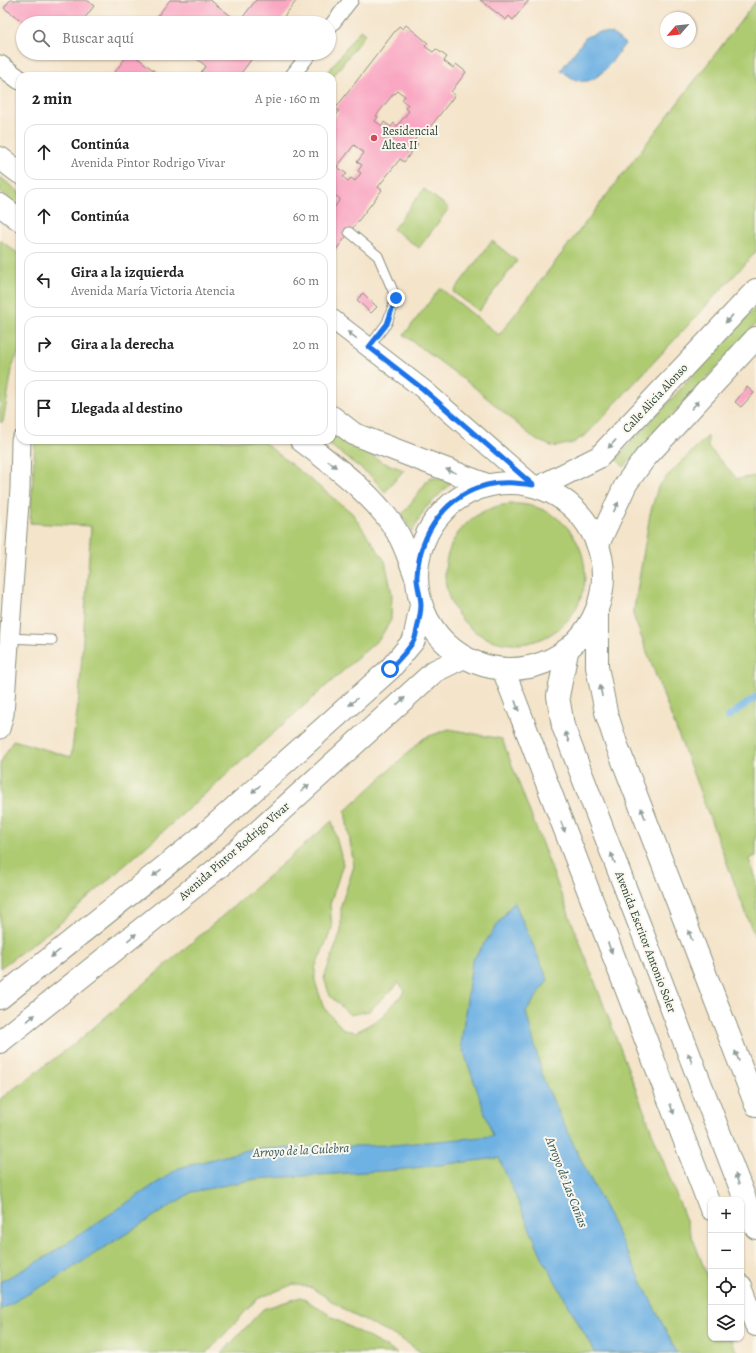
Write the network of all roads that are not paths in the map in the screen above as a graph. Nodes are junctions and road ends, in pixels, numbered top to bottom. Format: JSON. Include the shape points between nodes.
{"nodes":[{"id":1,"x":351,"y":0,"type":"edge"},
{"id":2,"x":336,"y":19,"type":"edge"},
{"id":3,"x":305,"y":60,"type":"edge"},
{"id":4,"x":0,"y":65,"type":"edge"},
{"id":5,"x":295,"y":72,"type":"edge"},
{"id":6,"x":16,"y":77,"type":"edge"},
{"id":7,"x":0,"y":158,"type":"edge"},
{"id":8,"x":16,"y":170,"type":"edge"},
{"id":9,"x":0,"y":205,"type":"edge"},
{"id":10,"x":16,"y":217,"type":"edge"},
{"id":11,"x":350,"y":232,"type":"dead end"},
{"id":12,"x":756,"y":290,"type":"edge"},
{"id":13,"x":336,"y":322,"type":"edge"},
{"id":14,"x":756,"y":338,"type":"edge"},
{"id":15,"x":369,"y":347,"type":"junction"},
{"id":16,"x":336,"y":420,"type":"edge"},
{"id":17,"x":21,"y":444,"type":"edge"},
{"id":18,"x":306,"y":444,"type":"edge"},
{"id":19,"x":487,"y":485,"type":"junction"},
{"id":20,"x":536,"y":486,"type":"junction"},
{"id":21,"x":599,"y":542,"type":"junction"},
{"id":22,"x":416,"y":577,"type":"junction"},
{"id":23,"x":421,"y":605,"type":"junction"},
{"id":24,"x":597,"y":613,"type":"junction"},
{"id":25,"x":8,"y":638,"type":"junction"},
{"id":26,"x":52,"y":640,"type":"dead end"},
{"id":27,"x":567,"y":652,"type":"junction"},
{"id":28,"x":464,"y":657,"type":"junction"},
{"id":29,"x":503,"y":669,"type":"junction"},
{"id":30,"x":0,"y":729,"type":"edge"},
{"id":31,"x":0,"y":998,"type":"edge"},
{"id":32,"x":0,"y":1042,"type":"edge"},
{"id":33,"x":756,"y":1105,"type":"edge"},
{"id":34,"x":708,"y":1200,"type":"edge"},
{"id":35,"x":756,"y":1228,"type":"edge"},
{"id":36,"x":744,"y":1294,"type":"edge"},
{"id":37,"x":756,"y":1325,"type":"edge"}],
"edges":[{"from":1,"to":2,"type":"street"},
{"from":3,"to":5,"type":"street"},
{"from":4,"to":6,"type":"street"},
{"from":7,"to":8,"type":"main road"},
{"from":9,"to":10,"type":"main road"},
{"from":11,"to":15,"type":"lane","via":[[378,256],[396,298],[387,324]]},
{"from":12,"to":20,"type":"main road","name":"Calle Alicia Alonso","one_way":true,"via":[[599,457]]},
{"from":15,"to":13,"type":"street","one_way":true},
{"from":21,"to":14,"type":"main road","one_way":true,"via":[[626,484],[645,458]]},
{"from":15,"to":20,"type":"street","via":[[423,389]]},
{"from":19,"to":16,"type":"main road","one_way":true,"via":[[354,434]]},
{"from":17,"to":25,"type":"street","via":[[20,489]]},
{"from":18,"to":22,"type":"main road","one_way":true,"via":[[346,475],[385,515],[397,532]]},
{"from":19,"to":20,"type":"main road","via":[[513,482]]},
{"from":19,"to":22,"type":"main road","via":[[463,495],[444,510],[429,530],[422,547]]},
{"from":20,"to":21,"type":"main road","via":[[561,497],[579,513]]},
{"from":21,"to":24,"type":"main road","via":[[604,586]]},
{"from":22,"to":23,"type":"main road"},
{"from":23,"to":28,"type":"main road","via":[[436,633]]},
{"from":23,"to":31,"type":"main road","one_way":true,"via":[[414,640],[390,669],[199,839]]},
{"from":24,"to":27,"type":"main road","via":[[583,636]]},
{"from":33,"to":24,"type":"main road","one_way":true,"via":[[608,718],[597,667]]},
{"from":25,"to":26,"type":"lane"},
{"from":25,"to":30,"type":"street","via":[[4,714]]},
{"from":27,"to":29,"type":"main road","via":[[548,663],[516,670]]},
{"from":35,"to":27,"type":"main road","name":"Avenida Escritor Antonio Soler","one_way":true,"via":[[563,726],[558,696]]},
{"from":28,"to":29,"type":"main road","via":[[484,667]]},
{"from":32,"to":28,"type":"main road","name":"Avenida Pintor Rodrigo Vivar","one_way":true,"via":[[219,867],[435,671]]},
{"from":29,"to":34,"type":"main road","one_way":true},
{"from":36,"to":37,"type":"main road"}]}
